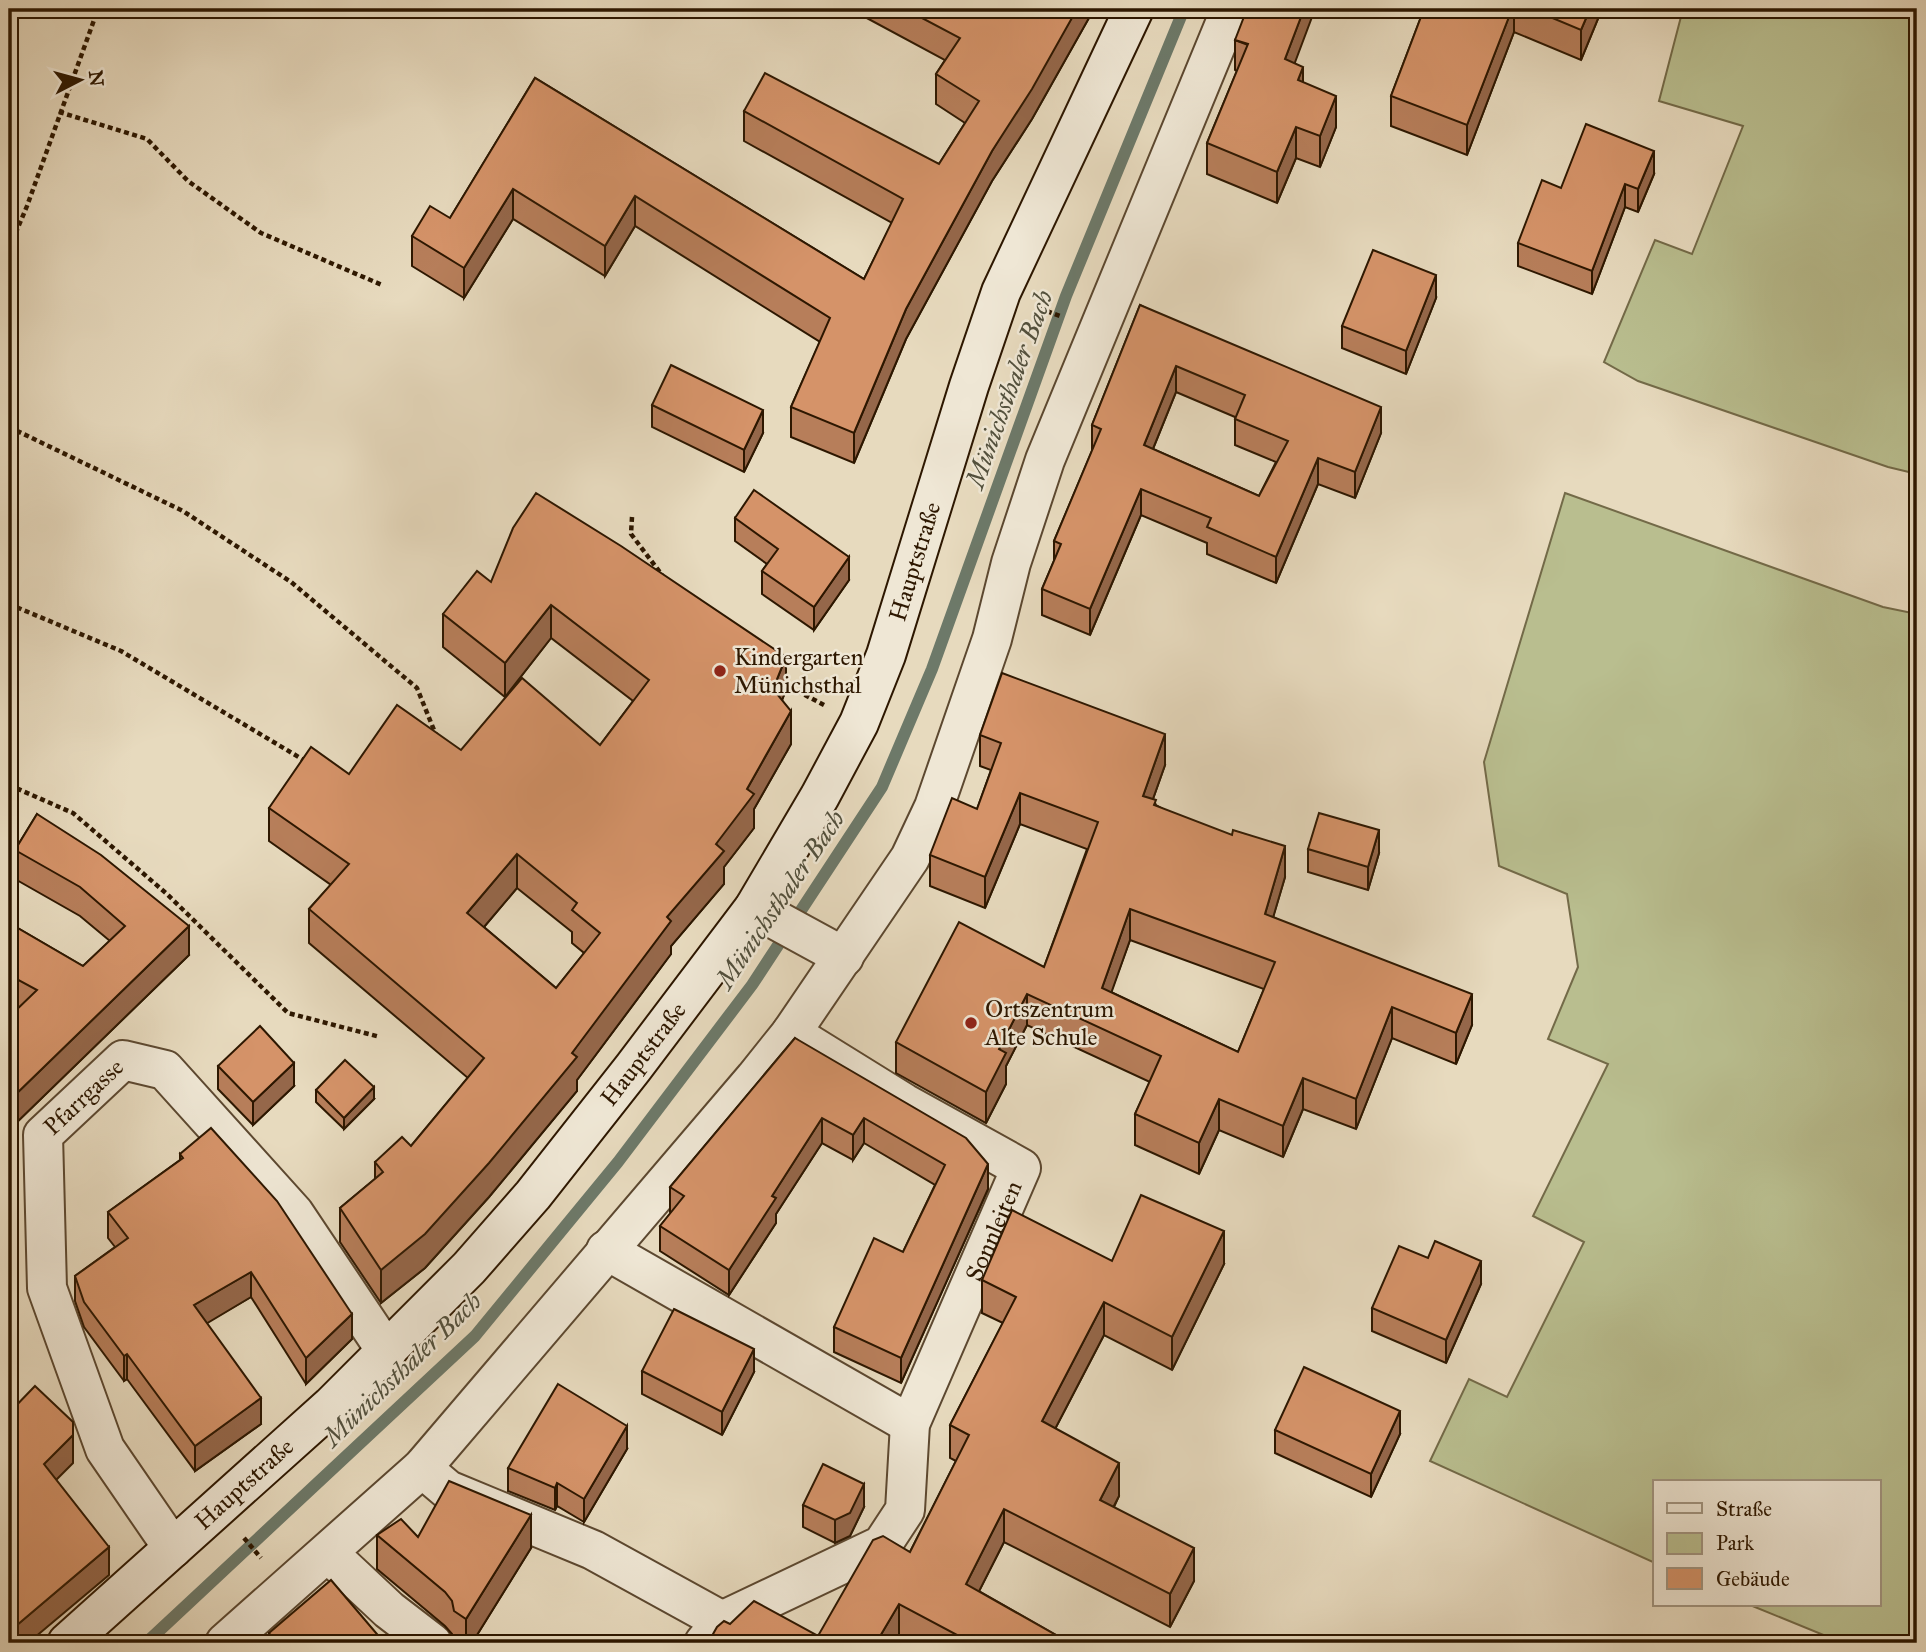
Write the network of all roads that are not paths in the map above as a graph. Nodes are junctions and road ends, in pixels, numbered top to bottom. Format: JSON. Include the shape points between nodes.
{"nodes":[{"id":1,"x":1134,"y":9,"type":"edge"},
{"id":2,"x":1231,"y":9,"type":"edge"},
{"id":3,"x":761,"y":912,"type":"junction"},
{"id":4,"x":829,"y":950,"type":"junction"},
{"id":5,"x":791,"y":1033,"type":"junction"},
{"id":6,"x":606,"y":1250,"type":"junction"},
{"id":7,"x":387,"y":1352,"type":"junction"},
{"id":8,"x":910,"y":1424,"type":"junction"},
{"id":9,"x":422,"y":1468,"type":"junction"},
{"id":10,"x":173,"y":1548,"type":"junction"},
{"id":11,"x":328,"y":1553,"type":"junction"},
{"id":12,"x":714,"y":1632,"type":"edge"},
{"id":13,"x":67,"y":1643,"type":"edge"},
{"id":14,"x":225,"y":1643,"type":"edge"},
{"id":15,"x":432,"y":1643,"type":"edge"}],
"edges":[{"from":1,"to":3,"type":"street","name":"Hauptstraße","via":[[1001,292],[886,655],[859,723]]},
{"from":2,"to":4,"type":"street","via":[[1045,460],[992,639],[934,807],[910,858]]},
{"from":3,"to":4,"type":"street"},
{"from":3,"to":7,"type":"street","name":"Hauptstraße","via":[[533,1195]]},
{"from":4,"to":5,"type":"street"},
{"from":5,"to":6,"type":"street"},
{"from":5,"to":8,"type":"street","name":"Sonnleiten","via":[[1021,1168]]},
{"from":6,"to":8,"type":"street"},
{"from":6,"to":9,"type":"street"},
{"from":7,"to":10,"type":"street","name":"Hauptstraße"},
{"from":7,"to":10,"type":"street","name":"Pfarrgasse","via":[[294,1213],[165,1070],[123,1060],[43,1135],[47,1287],[105,1449]]},
{"from":8,"to":12,"type":"street","name":"Sonnleiten","via":[[905,1510],[882,1545]]},
{"from":9,"to":11,"type":"street"},
{"from":9,"to":12,"type":"street","name":"Sonnleiten","via":[[448,1490],[593,1550]]},
{"from":10,"to":13,"type":"street","name":"Hauptstraße"},
{"from":11,"to":14,"type":"street"},
{"from":11,"to":15,"type":"street"}]}
